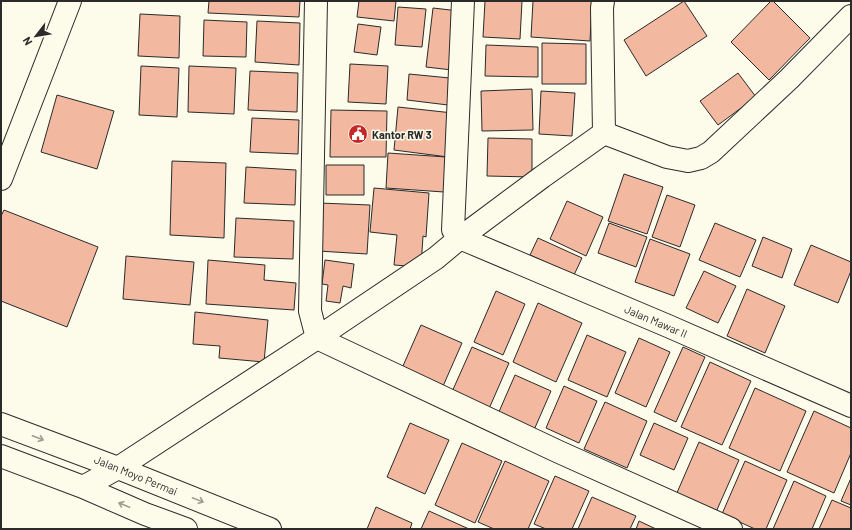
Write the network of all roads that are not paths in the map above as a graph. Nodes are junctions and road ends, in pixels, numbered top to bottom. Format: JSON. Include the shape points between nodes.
{"nodes":[{"id":1,"x":70,"y":1,"type":"edge"},
{"id":2,"x":316,"y":1,"type":"edge"},
{"id":3,"x":463,"y":1,"type":"edge"},
{"id":4,"x":603,"y":1,"type":"edge"},
{"id":5,"x":851,"y":16,"type":"edge"},
{"id":6,"x":604,"y":133,"type":"junction"},
{"id":7,"x":1,"y":179,"type":"edge"},
{"id":8,"x":460,"y":238,"type":"junction"},
{"id":9,"x":317,"y":338,"type":"junction"},
{"id":10,"x":851,"y":406,"type":"edge"},
{"id":11,"x":1,"y":424,"type":"edge"},
{"id":12,"x":1,"y":456,"type":"edge"},
{"id":13,"x":118,"y":468,"type":"junction"},
{"id":14,"x":83,"y":488,"type":"junction"},
{"id":15,"x":143,"y":521,"type":"edge"},
{"id":16,"x":186,"y":529,"type":"edge"},
{"id":17,"x":270,"y":529,"type":"edge"},
{"id":18,"x":731,"y":529,"type":"edge"}],
"edges":[{"from":1,"to":7,"type":"street"},
{"from":2,"to":9,"type":"street","via":[[310,312]]},
{"from":3,"to":8,"type":"street","via":[[454,230]]},
{"from":4,"to":6,"type":"street"},
{"from":5,"to":6,"type":"street","via":[[789,79],[711,152],[701,158],[688,162],[667,157]]},
{"from":6,"to":8,"type":"street"},
{"from":8,"to":9,"type":"street","via":[[436,258]]},
{"from":8,"to":10,"type":"street","name":"Jalan Mawar II"},
{"from":9,"to":13,"type":"street"},
{"from":9,"to":18,"type":"street","via":[[552,449]]},
{"from":11,"to":13,"type":"street","name":"Jalan Moyo Permai","one_way":true},
{"from":12,"to":14,"type":"street"},
{"from":13,"to":14,"type":"street"},
{"from":13,"to":17,"type":"street","name":"Jalan Moyo Permai","one_way":true},
{"from":15,"to":14,"type":"street","one_way":true},
{"from":15,"to":16,"type":"street"}]}
